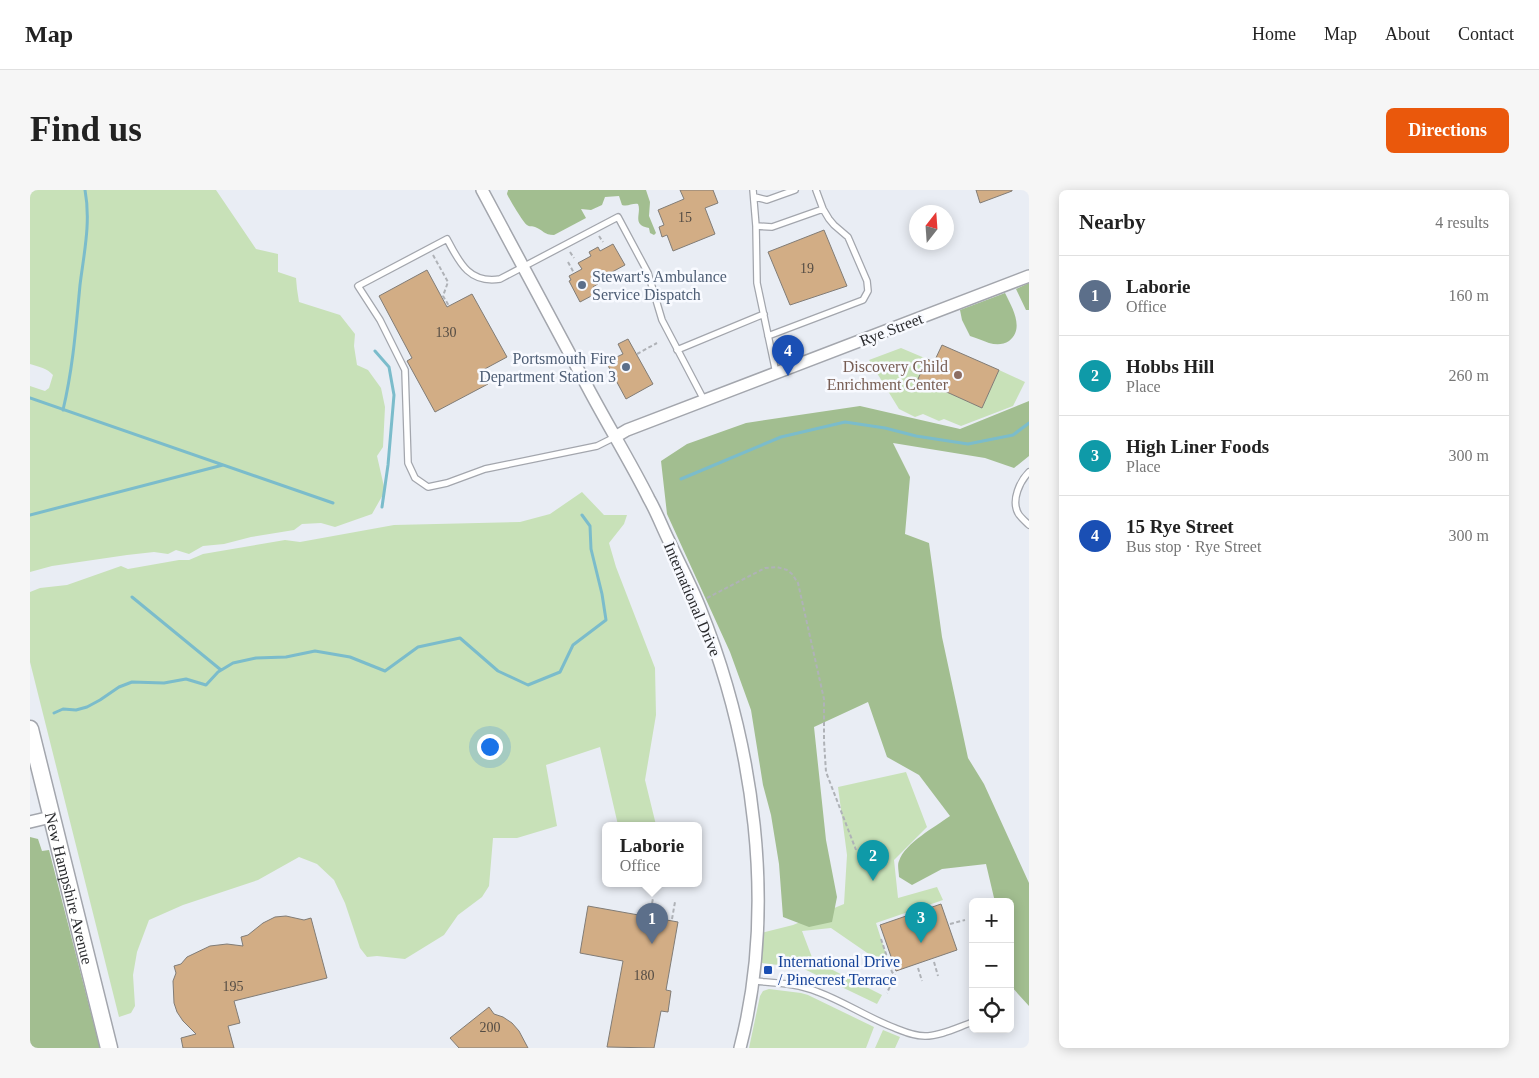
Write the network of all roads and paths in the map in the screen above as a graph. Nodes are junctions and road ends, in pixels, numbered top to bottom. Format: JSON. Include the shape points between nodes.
{"nodes":[{"id":1,"x":482,"y":190,"type":"edge"},
{"id":2,"x":753,"y":190,"type":"edge"},
{"id":3,"x":795,"y":190,"type":"edge"},
{"id":4,"x":816,"y":190,"type":"edge"},
{"id":5,"x":755,"y":197,"type":"junction"},
{"id":6,"x":823,"y":209,"type":"junction"},
{"id":7,"x":756,"y":226,"type":"junction"},
{"id":8,"x":430,"y":248,"type":"junction"},
{"id":9,"x":568,"y":262,"type":"dead end"},
{"id":10,"x":524,"y":266,"type":"junction"},
{"id":11,"x":574,"y":273,"type":"dead end"},
{"id":12,"x":1029,"y":276,"type":"edge"},
{"id":13,"x":634,"y":277,"type":"dead end"},
{"id":14,"x":637,"y":283,"type":"dead end"},
{"id":15,"x":449,"y":306,"type":"dead end"},
{"id":16,"x":764,"y":314,"type":"junction"},
{"id":17,"x":768,"y":336,"type":"junction"},
{"id":18,"x":657,"y":343,"type":"dead end"},
{"id":19,"x":677,"y":350,"type":"junction"},
{"id":20,"x":637,"y":354,"type":"dead end"},
{"id":21,"x":776,"y":373,"type":"junction"},
{"id":22,"x":704,"y":400,"type":"junction"},
{"id":23,"x":615,"y":437,"type":"junction"},
{"id":24,"x":1029,"y":472,"type":"edge"},
{"id":25,"x":1029,"y":525,"type":"edge"},
{"id":26,"x":698,"y":602,"type":"junction"},
{"id":27,"x":30,"y":729,"type":"edge"},
{"id":28,"x":51,"y":817,"type":"junction"},
{"id":29,"x":30,"y":822,"type":"edge"},
{"id":30,"x":856,"y":850,"type":"dead end"},
{"id":31,"x":653,"y":898,"type":"dead end"},
{"id":32,"x":675,"y":902,"type":"dead end"},
{"id":33,"x":650,"y":916,"type":"dead end"},
{"id":34,"x":672,"y":919,"type":"dead end"},
{"id":35,"x":965,"y":920,"type":"dead end"},
{"id":36,"x":950,"y":924,"type":"dead end"},
{"id":37,"x":881,"y":939,"type":"dead end"},
{"id":38,"x":934,"y":962,"type":"dead end"},
{"id":39,"x":918,"y":968,"type":"dead end"},
{"id":40,"x":896,"y":971,"type":"dead end"},
{"id":41,"x":896,"y":975,"type":"junction"},
{"id":42,"x":938,"y":976,"type":"dead end"},
{"id":43,"x":754,"y":981,"type":"junction"},
{"id":44,"x":922,"y":981,"type":"dead end"},
{"id":45,"x":887,"y":993,"type":"dead end"},
{"id":46,"x":969,"y":1023,"type":"edge"},
{"id":47,"x":109,"y":1048,"type":"edge"},
{"id":48,"x":740,"y":1048,"type":"edge"}],
"edges":[{"from":1,"to":10,"type":"street","name":"International Drive"},
{"from":2,"to":5,"type":"lane"},
{"from":3,"to":5,"type":"lane","via":[[768,200]]},
{"from":4,"to":6,"type":"lane"},
{"from":5,"to":7,"type":"lane"},
{"from":6,"to":7,"type":"lane","via":[[772,227]]},
{"from":6,"to":17,"type":"lane","via":[[848,237],[867,281],[868,291],[863,300]]},
{"from":7,"to":16,"type":"lane","via":[[757,283]]},
{"from":8,"to":10,"type":"lane","via":[[447,239],[464,267],[484,279],[500,279]]},
{"from":8,"to":15,"type":"path","via":[[448,282],[443,296]]},
{"from":8,"to":23,"type":"lane","via":[[358,286],[380,320],[405,370],[408,463],[415,478],[428,487],[485,469],[597,446]]},
{"from":9,"to":11,"type":"path"},
{"from":10,"to":19,"type":"lane","via":[[618,217],[648,273],[662,320]]},
{"from":10,"to":23,"type":"street","name":"International Drive"},
{"from":12,"to":21,"type":"street","name":"Rye Street"},
{"from":13,"to":14,"type":"path"},
{"from":16,"to":17,"type":"lane"},
{"from":16,"to":19,"type":"lane"},
{"from":17,"to":21,"type":"lane"},
{"from":18,"to":20,"type":"path"},
{"from":19,"to":22,"type":"lane"},
{"from":21,"to":22,"type":"street","name":"Rye Street"},
{"from":22,"to":23,"type":"street","name":"Rye Street"},
{"from":23,"to":26,"type":"street","name":"International Drive","via":[[650,500]]},
{"from":24,"to":25,"type":"lane","via":[[1016,497],[1017,512]]},
{"from":26,"to":30,"type":"path","via":[[765,568],[787,570],[796,578],[824,699],[826,772]]},
{"from":26,"to":43,"type":"street","name":"International Drive","via":[[725,676],[747,772],[754,820],[758,893]]},
{"from":27,"to":28,"type":"street","name":"New Hampshire Avenue"},
{"from":28,"to":29,"type":"street"},
{"from":28,"to":47,"type":"street","name":"New Hampshire Avenue"},
{"from":31,"to":33,"type":"path"},
{"from":32,"to":34,"type":"path"},
{"from":35,"to":36,"type":"path"},
{"from":37,"to":41,"type":"path","via":[[892,972]]},
{"from":38,"to":42,"type":"path"},
{"from":39,"to":44,"type":"path"},
{"from":40,"to":41,"type":"path"},
{"from":41,"to":45,"type":"path"},
{"from":43,"to":46,"type":"lane","via":[[806,987],[882,1023],[918,1035],[938,1034]]},
{"from":43,"to":48,"type":"street","name":"International Drive"}]}
